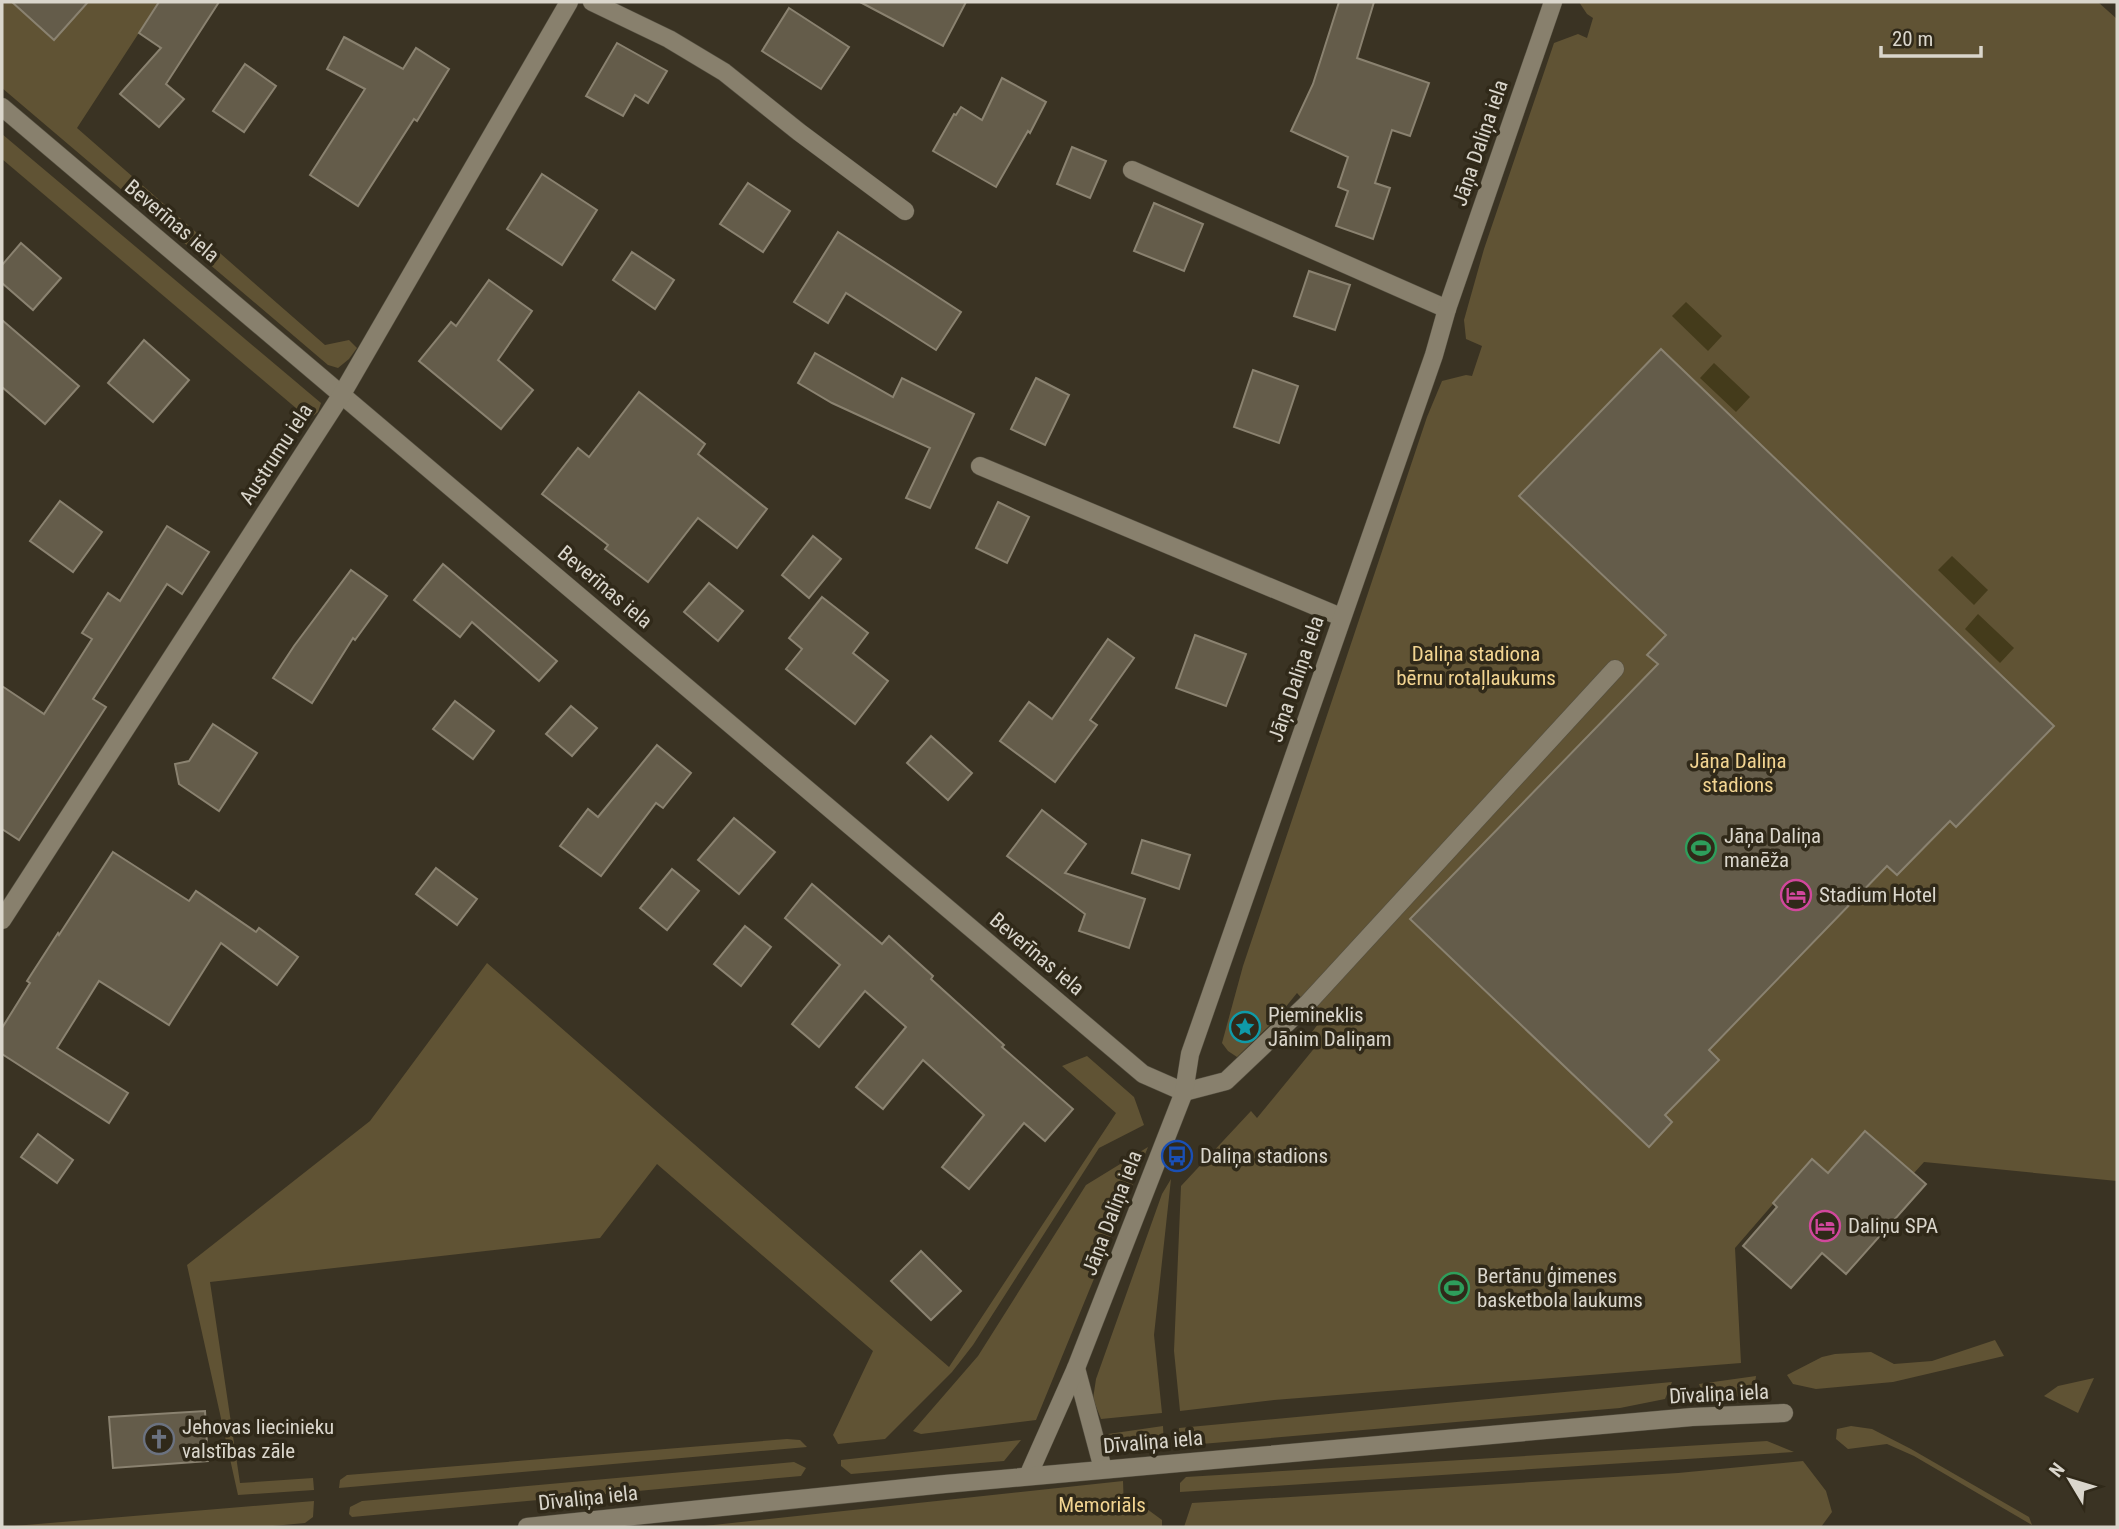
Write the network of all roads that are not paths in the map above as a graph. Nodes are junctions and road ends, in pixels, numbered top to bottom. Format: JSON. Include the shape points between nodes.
{"nodes":[{"id":1,"x":569,"y":2,"type":"edge"},
{"id":2,"x":592,"y":2,"type":"edge"},
{"id":3,"x":1553,"y":2,"type":"edge"},
{"id":4,"x":2,"y":107,"type":"edge"},
{"id":5,"x":1132,"y":170,"type":"dead end"},
{"id":6,"x":905,"y":211,"type":"dead end"},
{"id":7,"x":1447,"y":309,"type":"junction"},
{"id":8,"x":342,"y":394,"type":"junction"},
{"id":9,"x":980,"y":466,"type":"dead end"},
{"id":10,"x":1341,"y":617,"type":"junction"},
{"id":11,"x":1615,"y":669,"type":"dead end"},
{"id":12,"x":2,"y":920,"type":"edge"},
{"id":13,"x":1184,"y":1092,"type":"junction"},
{"id":14,"x":1076,"y":1368,"type":"junction"},
{"id":15,"x":1784,"y":1413,"type":"dead end"},
{"id":16,"x":1103,"y":1469,"type":"junction"},
{"id":17,"x":1032,"y":1476,"type":"junction"},
{"id":18,"x":527,"y":1527,"type":"edge"}],
"edges":[{"from":1,"to":8,"type":"street","name":"Austrumu iela"},
{"from":2,"to":6,"type":"street","via":[[724,72]]},
{"from":3,"to":7,"type":"street","name":"Jāņa Daliņa iela"},
{"from":4,"to":8,"type":"street","name":"Beverīnas iela"},
{"from":5,"to":7,"type":"street"},
{"from":7,"to":10,"type":"street","name":"Jāņa Daliņa iela"},
{"from":8,"to":12,"type":"street","name":"Austrumu iela"},
{"from":8,"to":13,"type":"street","name":"Beverīnas iela","via":[[1143,1074]]},
{"from":9,"to":10,"type":"street"},
{"from":10,"to":13,"type":"street","name":"Jāņa Daliņa iela","via":[[1190,1054]]},
{"from":11,"to":13,"type":"street","via":[[1307,1004],[1226,1081]]},
{"from":13,"to":14,"type":"street","name":"Jāņa Daliņa iela"},
{"from":14,"to":16,"type":"street"},
{"from":14,"to":17,"type":"street","name":"Jāņa Daliņa iela"},
{"from":15,"to":16,"type":"street","name":"Dīvaliņa iela","via":[[1692,1417]]},
{"from":16,"to":17,"type":"street","name":"Dīvaliņa iela"},
{"from":17,"to":18,"type":"street","name":"Dīvaliņa iela"}]}
